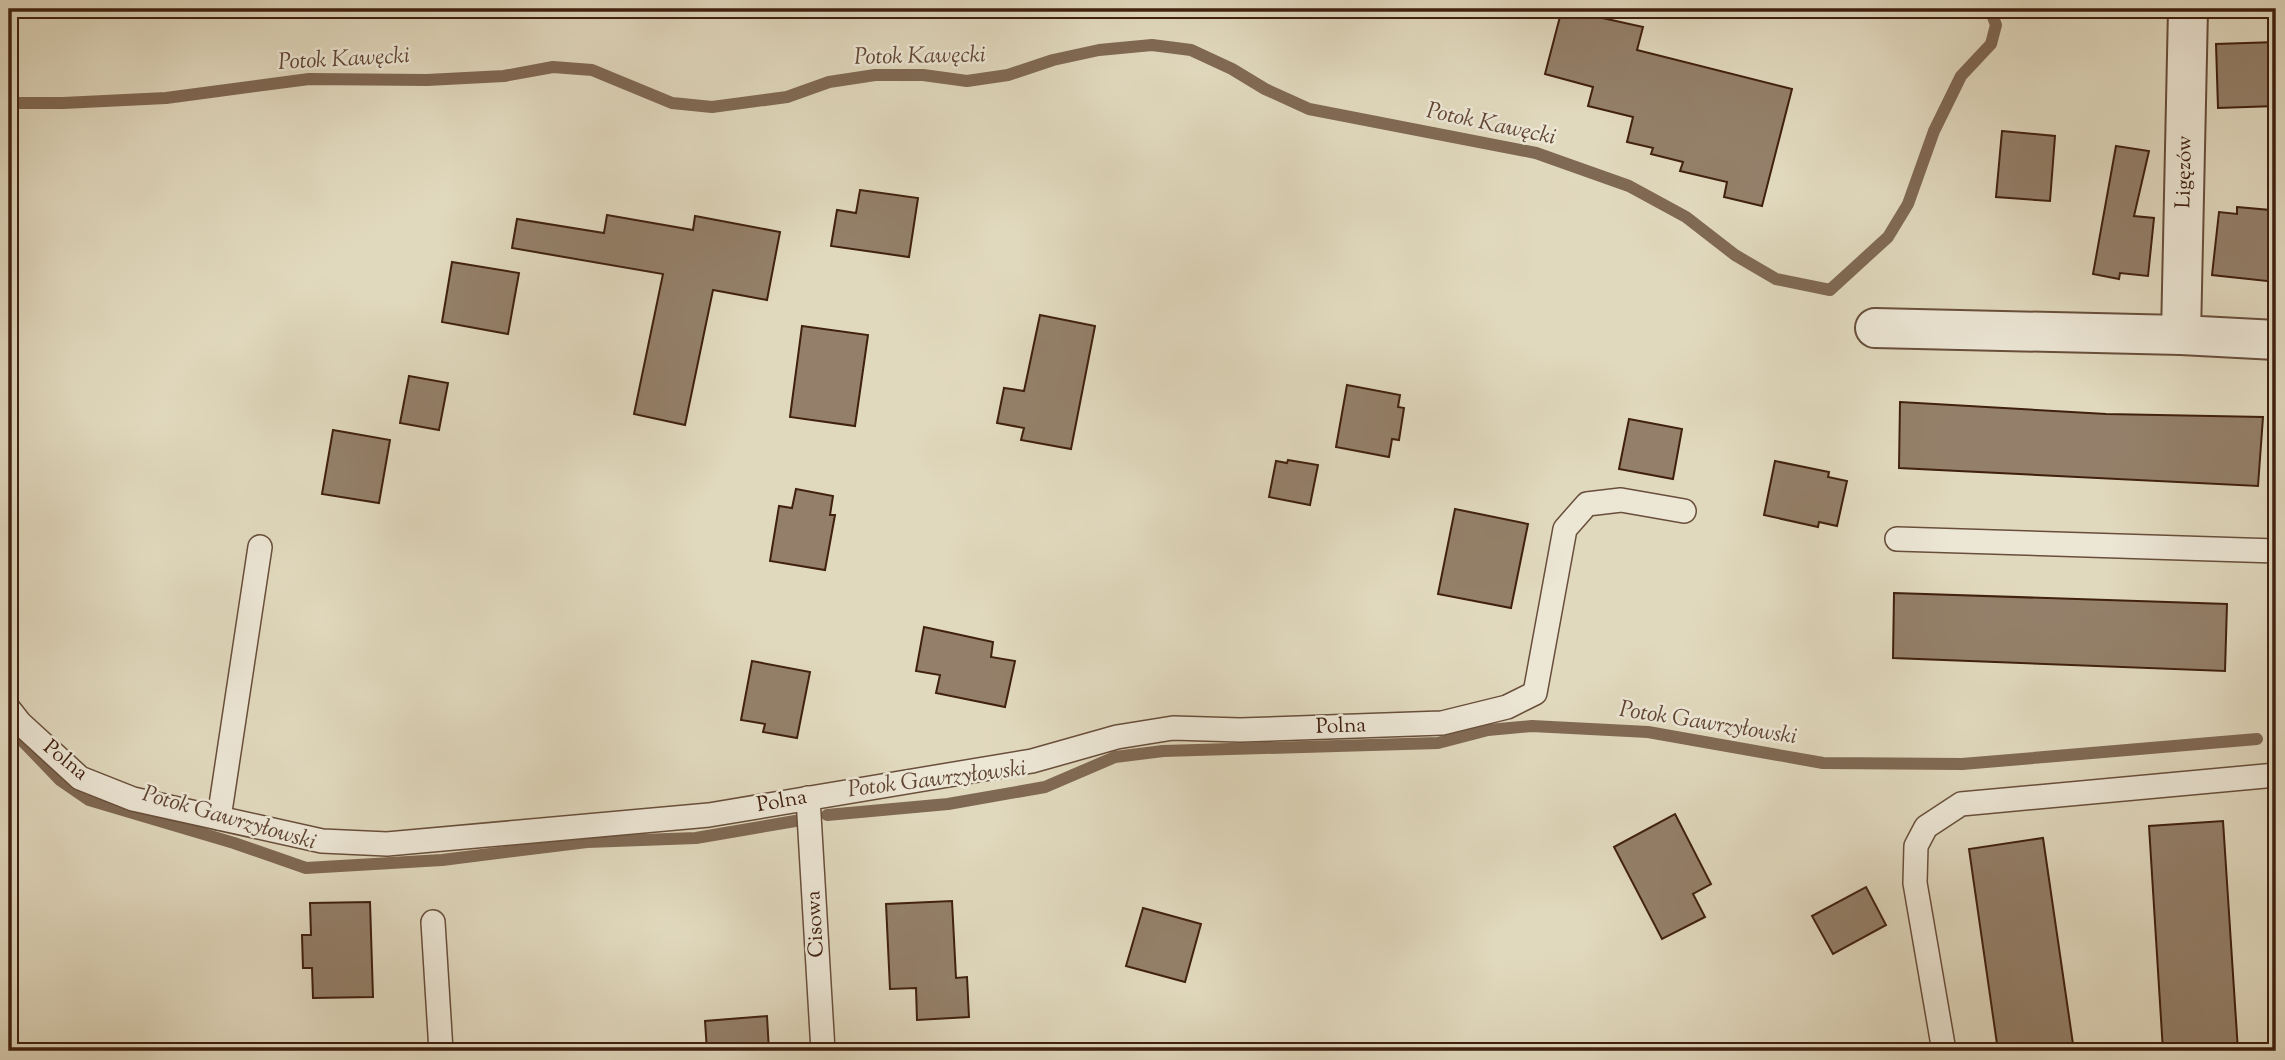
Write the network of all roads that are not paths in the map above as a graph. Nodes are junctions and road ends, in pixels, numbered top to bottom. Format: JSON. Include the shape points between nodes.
{"nodes":[{"id":1,"x":2188,"y":9,"type":"edge"},
{"id":2,"x":1875,"y":328,"type":"dead end"},
{"id":3,"x":2181,"y":335,"type":"junction"},
{"id":4,"x":2276,"y":340,"type":"edge"},
{"id":5,"x":1684,"y":511,"type":"dead end"},
{"id":6,"x":1897,"y":539,"type":"dead end"},
{"id":7,"x":260,"y":547,"type":"dead end"},
{"id":8,"x":2276,"y":551,"type":"edge"},
{"id":9,"x":9,"y":709,"type":"edge"},
{"id":10,"x":2276,"y":775,"type":"edge"},
{"id":11,"x":808,"y":798,"type":"junction"},
{"id":12,"x":219,"y":818,"type":"junction"},
{"id":13,"x":433,"y":922,"type":"dead end"},
{"id":14,"x":441,"y":1051,"type":"edge"},
{"id":15,"x":823,"y":1051,"type":"edge"},
{"id":16,"x":1944,"y":1051,"type":"edge"}],
"edges":[{"from":1,"to":3,"type":"street","name":"Ligęzów"},
{"from":2,"to":3,"type":"street"},
{"from":3,"to":4,"type":"street"},
{"from":5,"to":11,"type":"lane","name":"Polna","via":[[1621,500],[1587,505],[1565,529],[1535,693],[1507,707],[1442,723],[1174,728],[1117,737],[1032,761]]},
{"from":6,"to":8,"type":"lane"},
{"from":7,"to":12,"type":"lane"},
{"from":9,"to":12,"type":"lane","name":"Polna","via":[[80,778],[133,799]]},
{"from":10,"to":16,"type":"lane","via":[[1961,804],[1926,827],[1916,846],[1915,883]]},
{"from":11,"to":12,"type":"lane","name":"Polna","via":[[709,815],[387,844],[322,841]]},
{"from":11,"to":15,"type":"lane","name":"Cisowa"},
{"from":13,"to":14,"type":"lane"}]}
